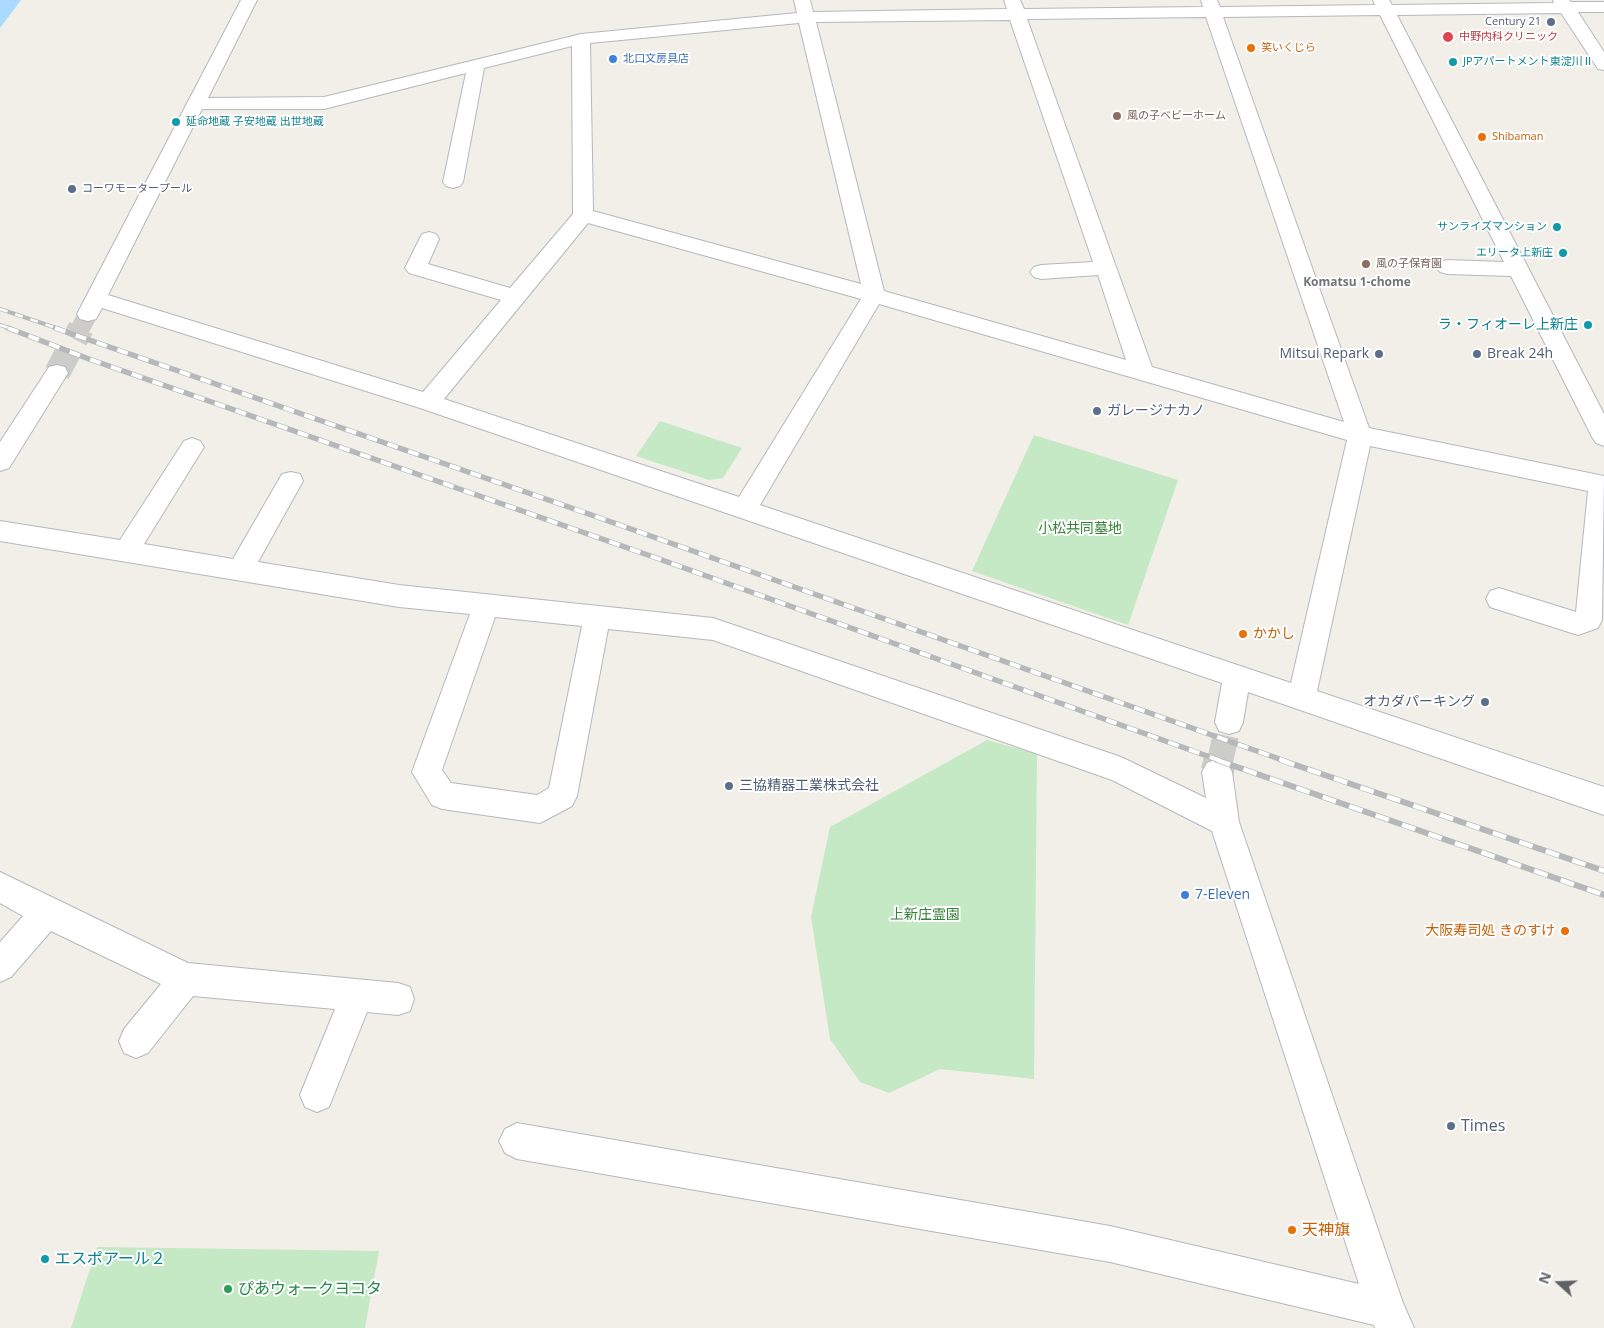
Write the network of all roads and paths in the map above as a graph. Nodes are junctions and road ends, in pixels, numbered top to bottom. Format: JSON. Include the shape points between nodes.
{"nodes":[{"id":1,"x":249,"y":0,"type":"edge"},
{"id":2,"x":1564,"y":4,"type":"edge"},
{"id":3,"x":1210,"y":5,"type":"edge"},
{"id":4,"x":1384,"y":5,"type":"edge"},
{"id":5,"x":1015,"y":7,"type":"edge"},
{"id":6,"x":1604,"y":7,"type":"edge"},
{"id":7,"x":805,"y":8,"type":"edge"},
{"id":8,"x":581,"y":40,"type":"junction"},
{"id":9,"x":1604,"y":65,"type":"edge"},
{"id":10,"x":476,"y":66,"type":"junction"},
{"id":11,"x":195,"y":104,"type":"junction"},
{"id":12,"x":453,"y":182,"type":"dead end"},
{"id":13,"x":583,"y":215,"type":"junction"},
{"id":14,"x":429,"y":239,"type":"dead end"},
{"id":15,"x":1446,"y":267,"type":"dead end"},
{"id":16,"x":1106,"y":268,"type":"junction"},
{"id":17,"x":1518,"y":269,"type":"junction"},
{"id":18,"x":1041,"y":272,"type":"dead end"},
{"id":19,"x":874,"y":295,"type":"junction"},
{"id":20,"x":515,"y":297,"type":"junction"},
{"id":21,"x":57,"y":372,"type":"tunnel mouth"},
{"id":22,"x":1142,"y":372,"type":"junction"},
{"id":23,"x":428,"y":402,"type":"junction"},
{"id":24,"x":1360,"y":435,"type":"junction"},
{"id":25,"x":1604,"y":437,"type":"edge"},
{"id":26,"x":192,"y":447,"type":"dead end"},
{"id":27,"x":0,"y":462,"type":"edge"},
{"id":28,"x":291,"y":481,"type":"dead end"},
{"id":29,"x":1602,"y":485,"type":"edge"},
{"id":30,"x":745,"y":508,"type":"junction"},
{"id":31,"x":0,"y":531,"type":"edge"},
{"id":32,"x":126,"y":552,"type":"junction"},
{"id":33,"x":240,"y":570,"type":"junction"},
{"id":34,"x":1499,"y":599,"type":"dead end"},
{"id":35,"x":486,"y":606,"type":"junction"},
{"id":36,"x":597,"y":617,"type":"junction"},
{"id":37,"x":1237,"y":676,"type":"junction"},
{"id":38,"x":1302,"y":698,"type":"junction"},
{"id":39,"x":1229,"y":722,"type":"tunnel mouth"},
{"id":40,"x":1217,"y":772,"type":"tunnel mouth"},
{"id":41,"x":1604,"y":801,"type":"edge"},
{"id":42,"x":1224,"y":822,"type":"junction"},
{"id":43,"x":0,"y":887,"type":"edge"},
{"id":44,"x":47,"y":912,"type":"junction"},
{"id":45,"x":0,"y":966,"type":"edge"},
{"id":46,"x":186,"y":979,"type":"junction"},
{"id":47,"x":357,"y":995,"type":"junction"},
{"id":48,"x":398,"y":999,"type":"dead end"},
{"id":49,"x":136,"y":1041,"type":"dead end"},
{"id":50,"x":318,"y":1095,"type":"dead end"},
{"id":51,"x":517,"y":1141,"type":"dead end"},
{"id":52,"x":1391,"y":1318,"type":"edge"}],
"edges":[{"from":1,"to":11,"type":"street"},
{"from":2,"to":4,"type":"street"},
{"from":2,"to":6,"type":"street"},
{"from":2,"to":9,"type":"street"},
{"from":3,"to":4,"type":"street"},
{"from":3,"to":5,"type":"street"},
{"from":3,"to":24,"type":"street"},
{"from":4,"to":17,"type":"street"},
{"from":5,"to":7,"type":"street"},
{"from":5,"to":16,"type":"street"},
{"from":7,"to":8,"type":"street"},
{"from":7,"to":19,"type":"street"},
{"from":8,"to":10,"type":"street"},
{"from":8,"to":13,"type":"street"},
{"from":10,"to":11,"type":"street","via":[[324,103]]},
{"from":10,"to":12,"type":"street"},
{"from":11,"to":23,"type":"street","via":[[92,306]]},
{"from":13,"to":19,"type":"street"},
{"from":13,"to":20,"type":"street"},
{"from":14,"to":20,"type":"street","via":[[416,268]]},
{"from":15,"to":17,"type":"street"},
{"from":16,"to":18,"type":"street"},
{"from":16,"to":22,"type":"street"},
{"from":17,"to":25,"type":"street"},
{"from":19,"to":22,"type":"street"},
{"from":19,"to":30,"type":"street"},
{"from":20,"to":23,"type":"street"},
{"from":21,"to":27,"type":"street"},
{"from":22,"to":24,"type":"street"},
{"from":23,"to":30,"type":"street"},
{"from":24,"to":29,"type":"street"},
{"from":24,"to":38,"type":"street"},
{"from":26,"to":32,"type":"street"},
{"from":28,"to":33,"type":"street"},
{"from":29,"to":34,"type":"street","via":[[1589,620],[1578,624]]},
{"from":30,"to":37,"type":"street"},
{"from":31,"to":32,"type":"street"},
{"from":32,"to":33,"type":"street"},
{"from":33,"to":35,"type":"street","via":[[399,596]]},
{"from":35,"to":36,"type":"street"},
{"from":35,"to":36,"type":"street","via":[[427,772],[442,795],[540,809],[562,796]]},
{"from":36,"to":42,"type":"street","via":[[713,629],[1121,770]]},
{"from":37,"to":38,"type":"street"},
{"from":37,"to":39,"type":"street"},
{"from":38,"to":41,"type":"street"},
{"from":40,"to":42,"type":"street"},
{"from":42,"to":52,"type":"street"},
{"from":43,"to":44,"type":"street"},
{"from":44,"to":45,"type":"street"},
{"from":44,"to":46,"type":"street"},
{"from":46,"to":47,"type":"street"},
{"from":46,"to":49,"type":"street"},
{"from":47,"to":48,"type":"street"},
{"from":47,"to":50,"type":"street"},
{"from":51,"to":52,"type":"street","via":[[1110,1244]]}]}
